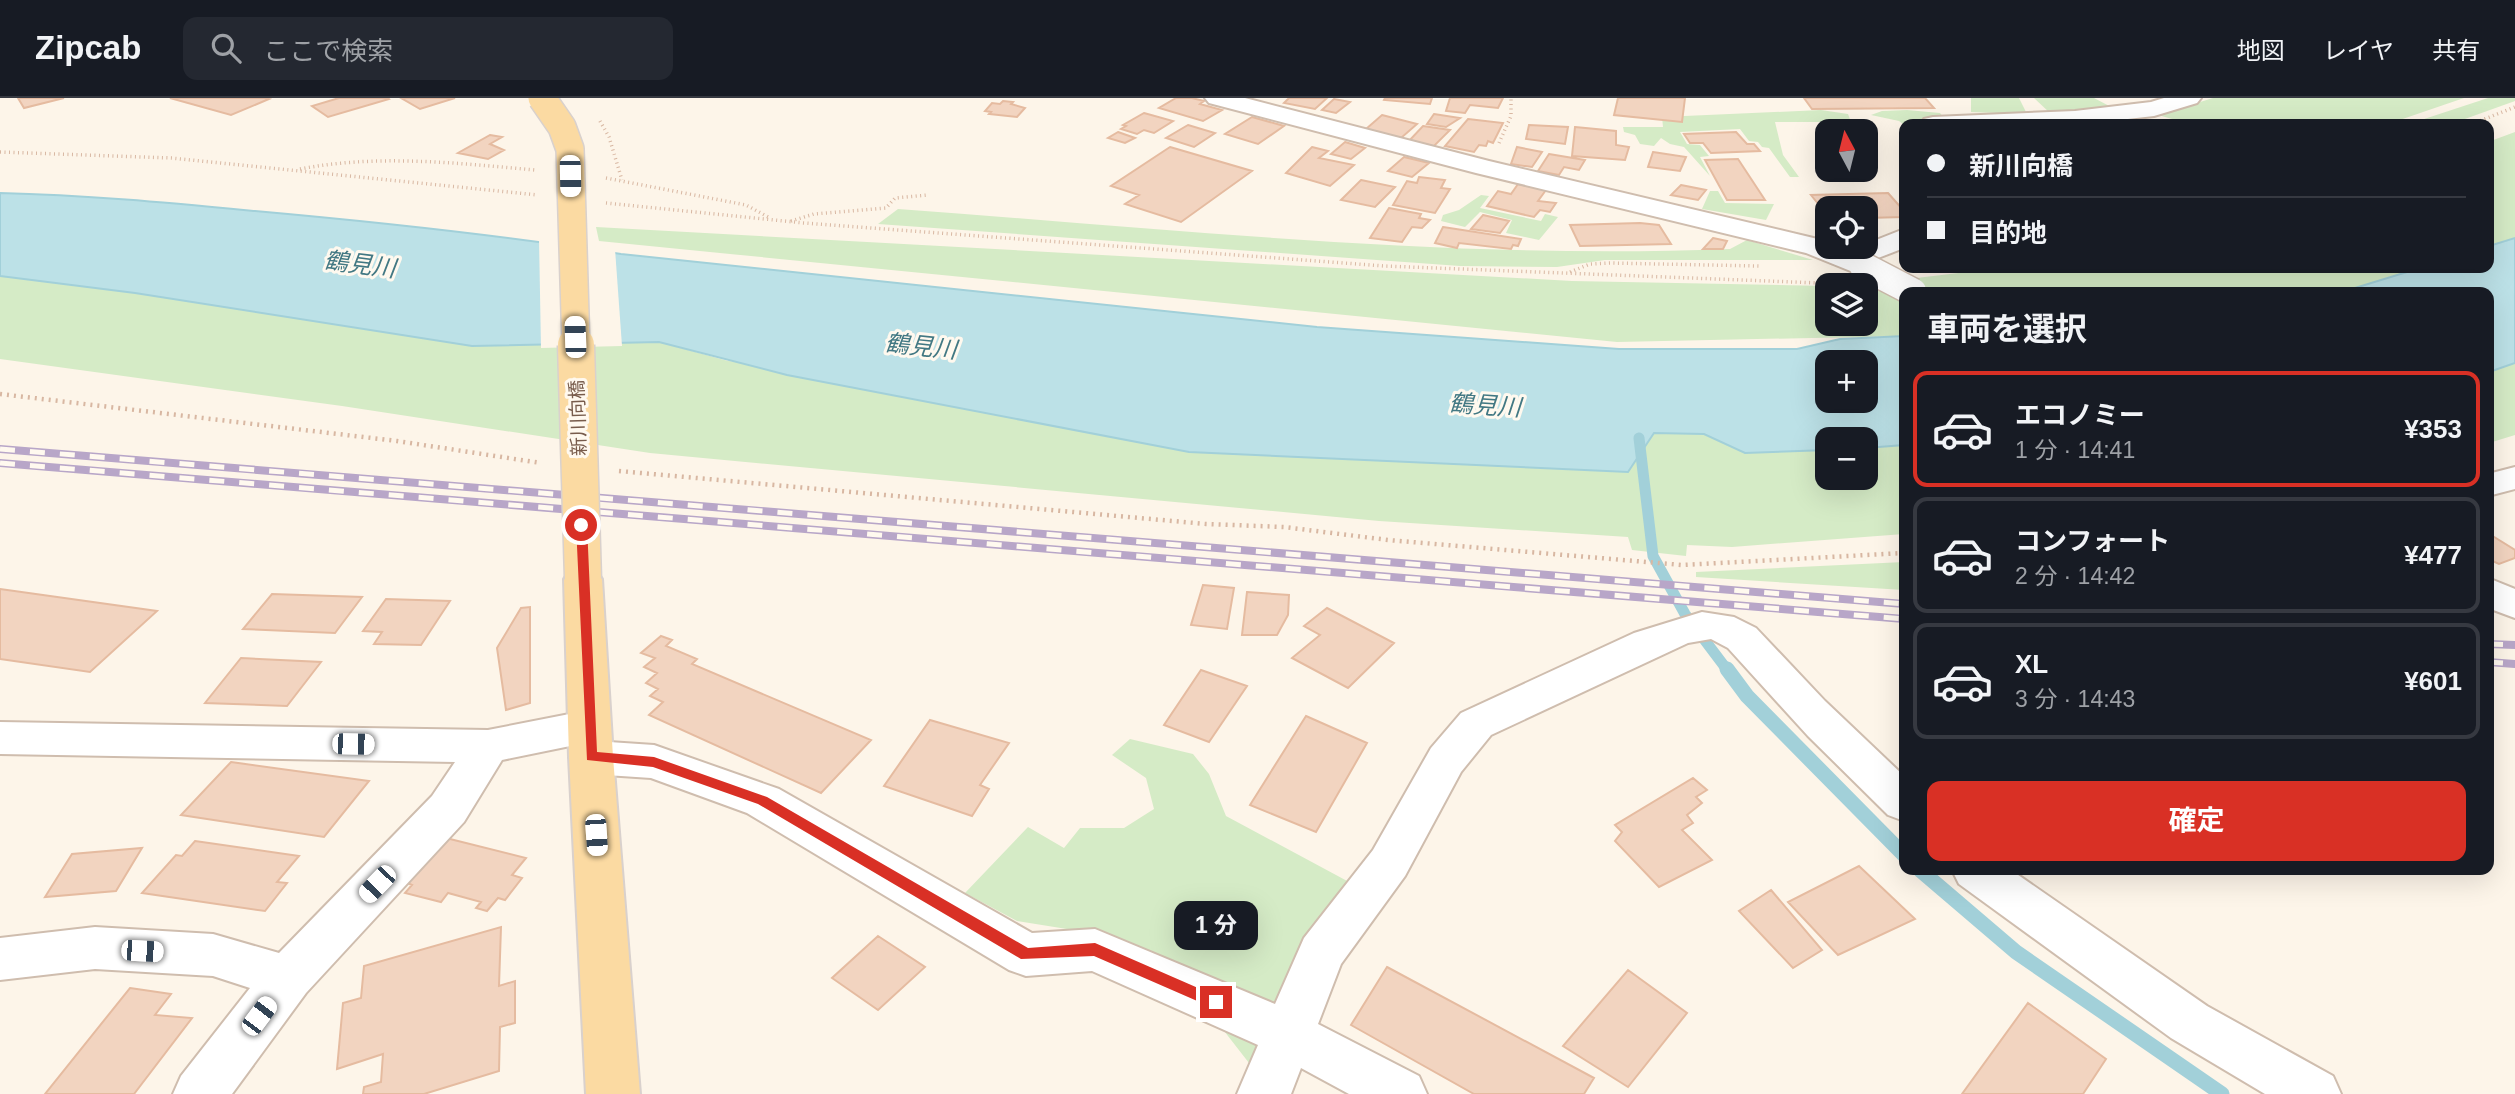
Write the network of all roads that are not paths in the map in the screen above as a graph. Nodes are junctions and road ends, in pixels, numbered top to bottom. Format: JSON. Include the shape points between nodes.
{"nodes":[{"id":1,"x":542,"y":98,"type":"edge"},
{"id":2,"x":1217,"y":98,"type":"edge"},
{"id":3,"x":2101,"y":98,"type":"edge"},
{"id":4,"x":2189,"y":98,"type":"edge"},
{"id":5,"x":2132,"y":105,"type":"edge"},
{"id":6,"x":2051,"y":119,"type":"edge"},
{"id":7,"x":1899,"y":239,"type":"edge"},
{"id":8,"x":1853,"y":261,"type":"junction"},
{"id":9,"x":1903,"y":287,"type":"edge"},
{"id":10,"x":2515,"y":478,"type":"edge"},
{"id":11,"x":2494,"y":483,"type":"edge"},
{"id":12,"x":2494,"y":594,"type":"edge"},
{"id":13,"x":2515,"y":605,"type":"edge"},
{"id":14,"x":0,"y":738,"type":"edge"},
{"id":15,"x":590,"y":741,"type":"junction"},
{"id":16,"x":488,"y":746,"type":"junction"},
{"id":17,"x":1899,"y":798,"type":"edge"},
{"id":18,"x":1982,"y":875,"type":"edge"},
{"id":19,"x":0,"y":959,"type":"edge"},
{"id":20,"x":288,"y":976,"type":"junction"},
{"id":21,"x":1289,"y":1034,"type":"junction"},
{"id":22,"x":200,"y":1094,"type":"edge"},
{"id":23,"x":613,"y":1094,"type":"edge"},
{"id":24,"x":1264,"y":1094,"type":"edge"},
{"id":25,"x":1400,"y":1094,"type":"edge"},
{"id":26,"x":2314,"y":1094,"type":"edge"}],
"edges":[{"from":1,"to":15,"type":"main road","name":"新川向橋","bridge":true,"via":[[562,127],[570,149]]},
{"from":2,"to":8,"type":"street","via":[[1485,169],[1754,231]]},
{"from":3,"to":5,"type":"street"},
{"from":4,"to":5,"type":"street","via":[[2154,108]]},
{"from":5,"to":6,"type":"street"},
{"from":7,"to":8,"type":"street"},
{"from":8,"to":9,"type":"street","bridge":true},
{"from":10,"to":11,"type":"street"},
{"from":12,"to":13,"type":"street"},
{"from":14,"to":16,"type":"street"},
{"from":15,"to":16,"type":"street"},
{"from":15,"to":21,"type":"street","via":[[763,801],[1026,955],[1095,950]]},
{"from":15,"to":23,"type":"main road","name":"新川向橋"},
{"from":16,"to":20,"type":"street","via":[[448,809]]},
{"from":17,"to":21,"type":"street","via":[[1795,697],[1764,658],[1731,631],[1693,629],[1648,643],[1476,724],[1446,760],[1389,863],[1321,953]]},
{"from":18,"to":26,"type":"street","via":[[2189,1022]]},
{"from":19,"to":20,"type":"street","via":[[95,948],[213,955]]},
{"from":20,"to":22,"type":"street"},
{"from":21,"to":24,"type":"street"},
{"from":21,"to":25,"type":"street"}]}
